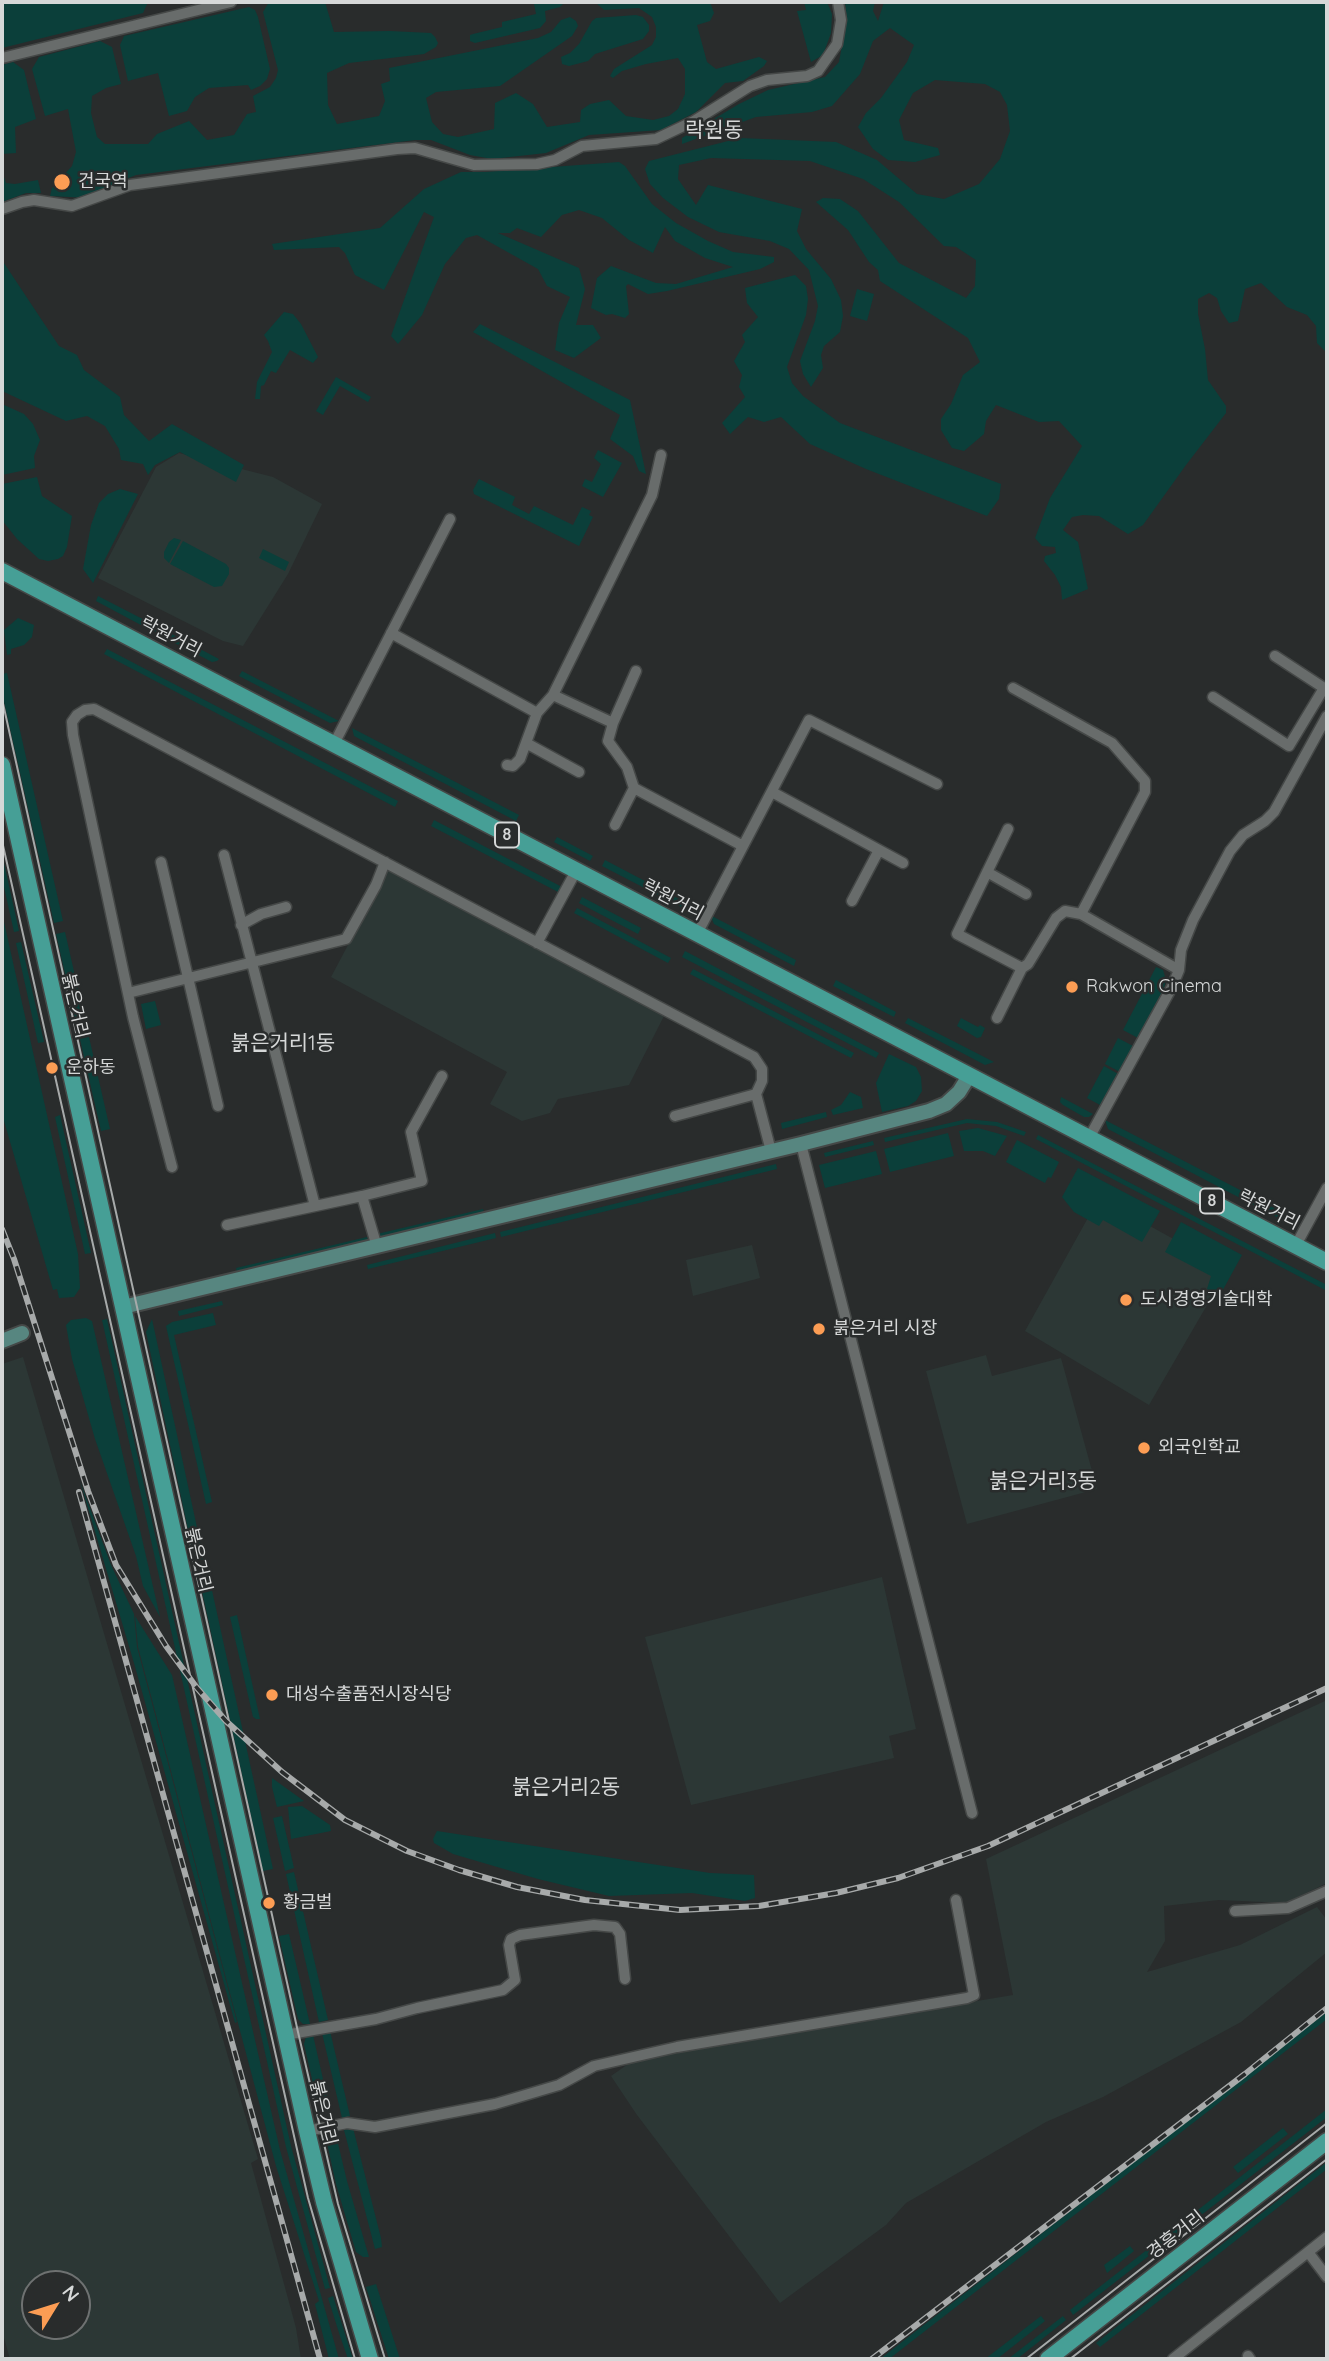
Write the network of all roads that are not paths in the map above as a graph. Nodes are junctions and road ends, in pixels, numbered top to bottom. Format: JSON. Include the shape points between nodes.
{"nodes":[{"id":1,"x":231,"y":2,"type":"edge"},
{"id":2,"x":838,"y":2,"type":"edge"},
{"id":3,"x":2,"y":58,"type":"edge"},
{"id":4,"x":2,"y":209,"type":"edge"},
{"id":5,"x":661,"y":455,"type":"dead end"},
{"id":6,"x":450,"y":519,"type":"dead end"},
{"id":7,"x":2,"y":571,"type":"edge"},
{"id":8,"x":391,"y":633,"type":"junction"},
{"id":9,"x":1275,"y":656,"type":"dead end"},
{"id":10,"x":636,"y":670,"type":"dead end"},
{"id":11,"x":1013,"y":688,"type":"dead end"},
{"id":12,"x":1326,"y":688,"type":"edge"},
{"id":13,"x":553,"y":695,"type":"junction"},
{"id":14,"x":1213,"y":697,"type":"dead end"},
{"id":15,"x":537,"y":713,"type":"junction"},
{"id":16,"x":1327,"y":716,"type":"edge"},
{"id":17,"x":612,"y":723,"type":"junction"},
{"id":18,"x":526,"y":743,"type":"junction"},
{"id":19,"x":334,"y":744,"type":"junction"},
{"id":20,"x":2,"y":765,"type":"edge"},
{"id":21,"x":507,"y":765,"type":"dead end"},
{"id":22,"x":579,"y":772,"type":"dead end"},
{"id":23,"x":937,"y":784,"type":"dead end"},
{"id":24,"x":634,"y":788,"type":"junction"},
{"id":25,"x":772,"y":792,"type":"junction"},
{"id":26,"x":615,"y":825,"type":"dead end"},
{"id":27,"x":1007,"y":829,"type":"dead end"},
{"id":28,"x":743,"y":846,"type":"junction"},
{"id":29,"x":879,"y":850,"type":"junction"},
{"id":30,"x":224,"y":855,"type":"dead end"},
{"id":31,"x":162,"y":862,"type":"dead end"},
{"id":32,"x":385,"y":862,"type":"junction"},
{"id":33,"x":903,"y":863,"type":"dead end"},
{"id":34,"x":576,"y":870,"type":"junction"},
{"id":35,"x":987,"y":872,"type":"junction"},
{"id":36,"x":1026,"y":894,"type":"dead end"},
{"id":37,"x":852,"y":901,"type":"dead end"},
{"id":38,"x":286,"y":907,"type":"dead end"},
{"id":39,"x":1081,"y":914,"type":"junction"},
{"id":40,"x":241,"y":925,"type":"junction"},
{"id":41,"x":697,"y":934,"type":"junction"},
{"id":42,"x":537,"y":943,"type":"junction"},
{"id":43,"x":251,"y":964,"type":"junction"},
{"id":44,"x":1022,"y":968,"type":"junction"},
{"id":45,"x":1180,"y":970,"type":"junction"},
{"id":46,"x":189,"y":979,"type":"junction"},
{"id":47,"x":128,"y":993,"type":"junction"},
{"id":48,"x":996,"y":1018,"type":"dead end"},
{"id":49,"x":442,"y":1076,"type":"dead end"},
{"id":50,"x":969,"y":1076,"type":"junction"},
{"id":51,"x":756,"y":1094,"type":"junction"},
{"id":52,"x":218,"y":1106,"type":"dead end"},
{"id":53,"x":675,"y":1116,"type":"dead end"},
{"id":54,"x":1089,"y":1138,"type":"junction"},
{"id":55,"x":801,"y":1144,"type":"junction"},
{"id":56,"x":771,"y":1151,"type":"junction"},
{"id":57,"x":172,"y":1167,"type":"dead end"},
{"id":58,"x":1327,"y":1188,"type":"edge"},
{"id":59,"x":362,"y":1196,"type":"junction"},
{"id":60,"x":315,"y":1206,"type":"junction"},
{"id":61,"x":227,"y":1226,"type":"dead end"},
{"id":62,"x":1296,"y":1245,"type":"junction"},
{"id":63,"x":377,"y":1247,"type":"junction"},
{"id":64,"x":1327,"y":1262,"type":"edge"},
{"id":65,"x":123,"y":1307,"type":"junction"},
{"id":66,"x":22,"y":1333,"type":"dead end"},
{"id":67,"x":2,"y":1341,"type":"edge"},
{"id":68,"x":972,"y":1813,"type":"dead end"},
{"id":69,"x":1327,"y":1891,"type":"edge"},
{"id":70,"x":956,"y":1900,"type":"dead end"},
{"id":71,"x":1235,"y":1911,"type":"dead end"},
{"id":72,"x":625,"y":1979,"type":"dead end"},
{"id":73,"x":285,"y":2035,"type":"junction"},
{"id":74,"x":307,"y":2131,"type":"junction"},
{"id":75,"x":1327,"y":2141,"type":"edge"},
{"id":76,"x":1327,"y":2237,"type":"edge"},
{"id":77,"x":1308,"y":2252,"type":"junction"},
{"id":78,"x":1327,"y":2277,"type":"edge"},
{"id":79,"x":1066,"y":2354,"type":"edge"},
{"id":80,"x":370,"y":2359,"type":"edge"},
{"id":81,"x":1048,"y":2359,"type":"edge"},
{"id":82,"x":1173,"y":2359,"type":"edge"}],
"edges":[{"from":1,"to":3,"type":"street"},
{"from":2,"to":4,"type":"street","via":[[837,44],[818,71],[750,86],[656,139],[582,146],[537,164],[474,165],[415,148],[397,149],[130,185],[72,206],[34,200]]},
{"from":5,"to":13,"type":"street","via":[[652,495]]},
{"from":6,"to":8,"type":"street"},
{"from":7,"to":19,"type":"main road","name":"락원거리","number":"8"},
{"from":8,"to":15,"type":"street"},
{"from":8,"to":19,"type":"street"},
{"from":9,"to":12,"type":"street"},
{"from":10,"to":17,"type":"street"},
{"from":11,"to":39,"type":"street","via":[[1112,743],[1145,781],[1145,792]]},
{"from":12,"to":14,"type":"street","via":[[1289,746]]},
{"from":13,"to":15,"type":"street"},
{"from":13,"to":17,"type":"street"},
{"from":15,"to":18,"type":"street"},
{"from":16,"to":45,"type":"street","via":[[1273,812],[1230,851],[1193,920],[1181,950]]},
{"from":17,"to":24,"type":"street","via":[[608,741],[627,767]]},
{"from":18,"to":21,"type":"street","via":[[520,759]]},
{"from":18,"to":22,"type":"street"},
{"from":19,"to":34,"type":"main road","name":"락원거리","number":"8"},
{"from":20,"to":65,"type":"main road","name":"붉은거리"},
{"from":23,"to":25,"type":"street","via":[[809,720]]},
{"from":24,"to":26,"type":"street"},
{"from":24,"to":28,"type":"street"},
{"from":25,"to":28,"type":"street"},
{"from":25,"to":29,"type":"street"},
{"from":27,"to":35,"type":"street"},
{"from":28,"to":41,"type":"street"},
{"from":29,"to":33,"type":"street"},
{"from":29,"to":37,"type":"street"},
{"from":30,"to":40,"type":"street"},
{"from":31,"to":46,"type":"street"},
{"from":32,"to":42,"type":"street"},
{"from":32,"to":43,"type":"street","via":[[346,939]]},
{"from":32,"to":47,"type":"street","via":[[94,709],[85,710],[72,722],[73,735]]},
{"from":34,"to":41,"type":"main road","name":"락원거리","number":"8"},
{"from":34,"to":42,"type":"street"},
{"from":35,"to":36,"type":"street"},
{"from":35,"to":44,"type":"street","via":[[957,934]]},
{"from":38,"to":40,"type":"street"},
{"from":39,"to":44,"type":"street","via":[[1065,911],[1056,918]]},
{"from":39,"to":45,"type":"street"},
{"from":40,"to":43,"type":"street"},
{"from":41,"to":50,"type":"main road","name":"락원거리","number":"8"},
{"from":42,"to":51,"type":"street","via":[[754,1057],[762,1069]]},
{"from":43,"to":46,"type":"street"},
{"from":43,"to":60,"type":"street"},
{"from":44,"to":48,"type":"street"},
{"from":45,"to":54,"type":"street"},
{"from":46,"to":47,"type":"street"},
{"from":46,"to":52,"type":"street"},
{"from":47,"to":57,"type":"street"},
{"from":49,"to":59,"type":"street","via":[[411,1132],[422,1181]]},
{"from":50,"to":54,"type":"main road","name":"락원거리","number":"8"},
{"from":50,"to":55,"type":"street","via":[[946,1104]]},
{"from":51,"to":53,"type":"street"},
{"from":51,"to":56,"type":"street"},
{"from":54,"to":62,"type":"main road","name":"락원거리","number":"8"},
{"from":55,"to":56,"type":"street"},
{"from":55,"to":68,"type":"street"},
{"from":56,"to":63,"type":"street"},
{"from":58,"to":62,"type":"street"},
{"from":59,"to":60,"type":"street"},
{"from":59,"to":63,"type":"street"},
{"from":60,"to":61,"type":"street"},
{"from":62,"to":64,"type":"main road","name":"락원거리","number":"8"},
{"from":63,"to":65,"type":"street"},
{"from":65,"to":73,"type":"main road","name":"붉은거리"},
{"from":66,"to":67,"type":"street"},
{"from":69,"to":71,"type":"street","via":[[1288,1908]]},
{"from":70,"to":74,"type":"street","via":[[974,1995],[967,1998],[594,2066],[559,2085],[495,2104],[374,2127],[347,2123]]},
{"from":72,"to":73,"type":"street","via":[[620,1934],[615,1927],[594,1925],[520,1935],[509,1945],[515,1980],[503,1990],[376,2020]]},
{"from":73,"to":74,"type":"main road","name":"붉은거리"},
{"from":74,"to":80,"type":"main road","name":"붉은거리"},
{"from":75,"to":79,"type":"main road","name":"경흥거리"},
{"from":76,"to":77,"type":"street"},
{"from":77,"to":78,"type":"street"},
{"from":77,"to":82,"type":"street"},
{"from":79,"to":81,"type":"main road","name":"경흥거리"}]}
